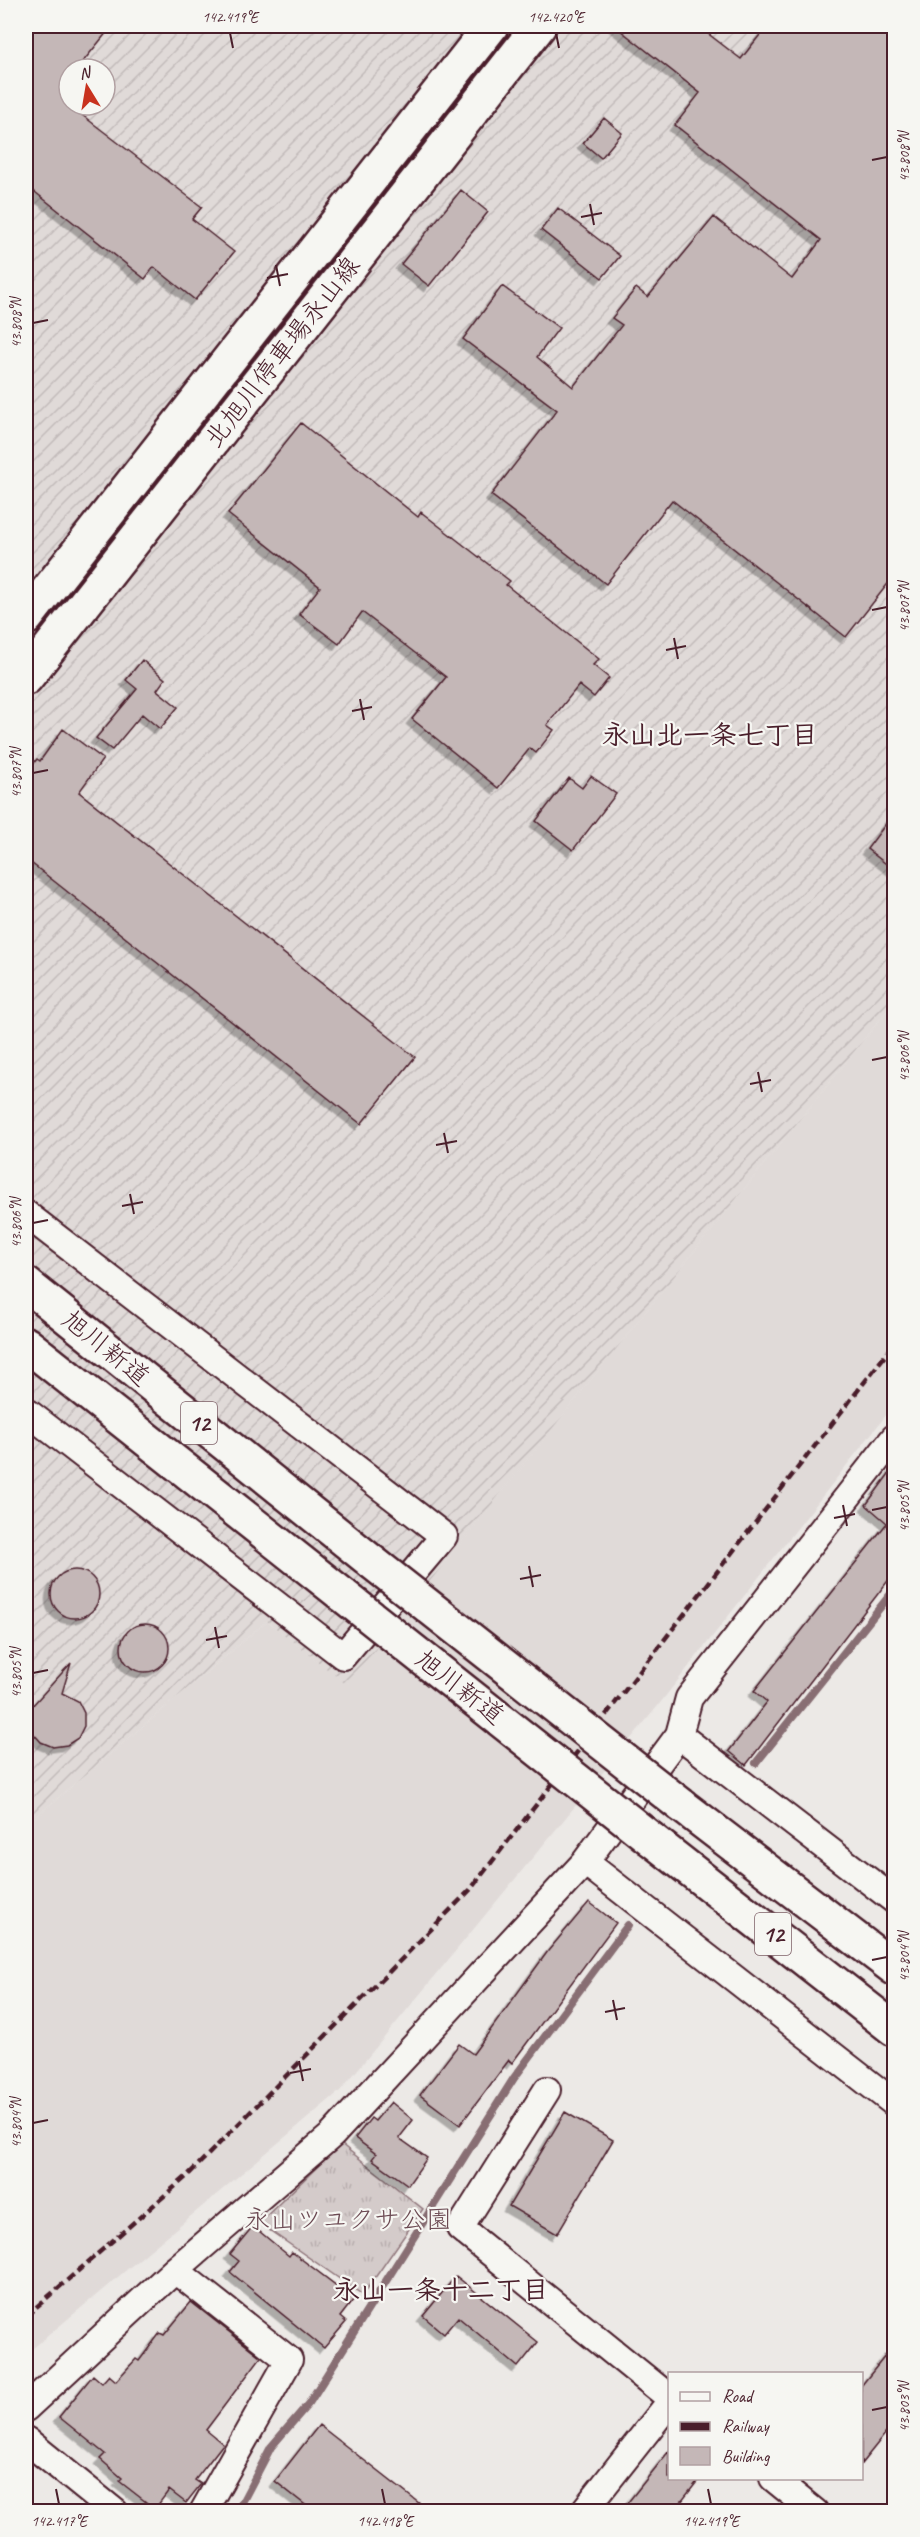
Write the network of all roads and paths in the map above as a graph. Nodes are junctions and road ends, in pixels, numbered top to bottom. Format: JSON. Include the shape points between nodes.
{"nodes":[{"id":1,"x":491,"y":26,"type":"edge"},
{"id":2,"x":539,"y":26,"type":"edge"},
{"id":3,"x":26,"y":618,"type":"edge"},
{"id":4,"x":26,"y":678,"type":"edge"},
{"id":5,"x":26,"y":1214,"type":"edge"},
{"id":6,"x":26,"y":1284,"type":"edge"},
{"id":7,"x":26,"y":1344,"type":"edge"},
{"id":8,"x":26,"y":1411,"type":"edge"},
{"id":9,"x":894,"y":1438,"type":"edge"},
{"id":10,"x":679,"y":1735,"type":"junction"},
{"id":11,"x":585,"y":1862,"type":"junction"},
{"id":12,"x":894,"y":1900,"type":"edge"},
{"id":13,"x":894,"y":1968,"type":"edge"},
{"id":14,"x":894,"y":2030,"type":"edge"},
{"id":15,"x":547,"y":2090,"type":"dead end"},
{"id":16,"x":894,"y":2103,"type":"edge"},
{"id":17,"x":175,"y":2270,"type":"junction"},
{"id":18,"x":668,"y":2399,"type":"edge"},
{"id":19,"x":668,"y":2401,"type":"edge"},
{"id":20,"x":26,"y":2408,"type":"edge"},
{"id":21,"x":26,"y":2440,"type":"edge"},
{"id":22,"x":775,"y":2480,"type":"edge"},
{"id":23,"x":115,"y":2511,"type":"edge"},
{"id":24,"x":203,"y":2511,"type":"edge"},
{"id":25,"x":583,"y":2511,"type":"edge"},
{"id":26,"x":815,"y":2511,"type":"edge"}],
"edges":[{"from":1,"to":3,"type":"main road","name":"北旭川停車場永山線"},
{"from":2,"to":4,"type":"main road","name":"北旭川停車場永山線"},
{"from":5,"to":8,"type":"street","via":[[444,1536],[343,1656]]},
{"from":6,"to":13,"type":"main road","name":"旭川新道","number":"12","bridge":true,"via":[[372,1562]]},
{"from":7,"to":14,"type":"main road","name":"旭川新道","number":"12","bridge":true},
{"from":9,"to":10,"type":"street","via":[[689,1698]]},
{"from":10,"to":11,"type":"street"},
{"from":10,"to":12,"type":"street"},
{"from":11,"to":16,"type":"street"},
{"from":11,"to":17,"type":"street","via":[[332,2135]]},
{"from":15,"to":18,"type":"street","via":[[460,2228]]},
{"from":17,"to":20,"type":"street"},
{"from":17,"to":24,"type":"street","via":[[290,2360]]},
{"from":19,"to":25,"type":"street"},
{"from":21,"to":23,"type":"street"},
{"from":22,"to":26,"type":"street"}]}
